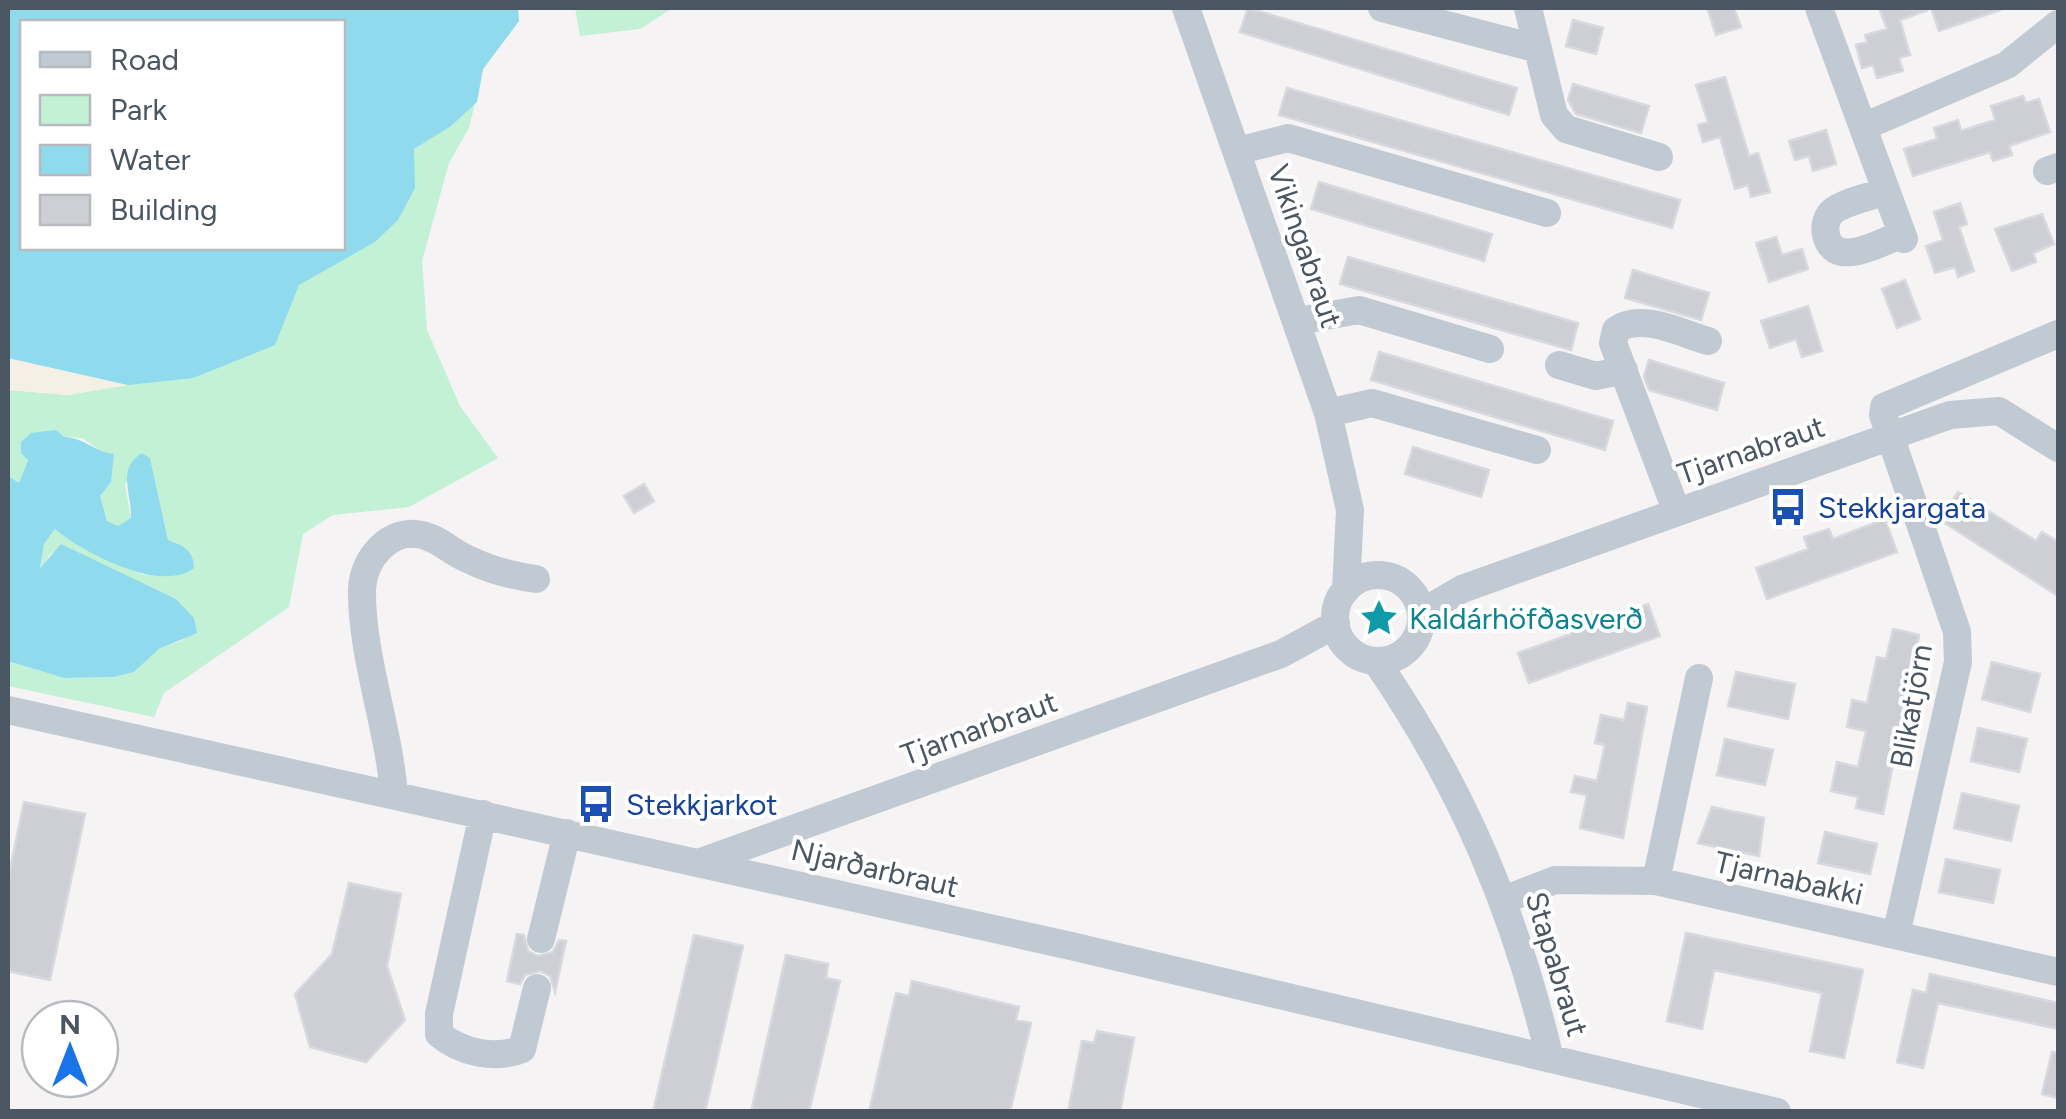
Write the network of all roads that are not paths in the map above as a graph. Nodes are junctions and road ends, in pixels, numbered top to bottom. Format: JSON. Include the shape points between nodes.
{"nodes":[{"id":1,"x":1186,"y":8,"type":"edge"},
{"id":2,"x":1382,"y":8,"type":"edge"},
{"id":3,"x":1528,"y":8,"type":"edge"},
{"id":4,"x":1820,"y":8,"type":"edge"},
{"id":5,"x":2058,"y":24,"type":"edge"},
{"id":6,"x":1538,"y":49,"type":"junction"},
{"id":7,"x":1863,"y":127,"type":"junction"},
{"id":8,"x":1237,"y":151,"type":"junction"},
{"id":9,"x":1659,"y":157,"type":"dead end"},
{"id":10,"x":1886,"y":191,"type":"junction"},
{"id":11,"x":1547,"y":213,"type":"dead end"},
{"id":12,"x":1298,"y":321,"type":"junction"},
{"id":13,"x":2058,"y":334,"type":"edge"},
{"id":14,"x":1708,"y":341,"type":"dead end"},
{"id":15,"x":1490,"y":350,"type":"dead end"},
{"id":16,"x":1559,"y":365,"type":"dead end"},
{"id":17,"x":1624,"y":370,"type":"junction"},
{"id":18,"x":1328,"y":413,"type":"junction"},
{"id":19,"x":1890,"y":437,"type":"junction"},
{"id":20,"x":2058,"y":448,"type":"edge"},
{"id":21,"x":1537,"y":450,"type":"dead end"},
{"id":22,"x":1350,"y":510,"type":"junction"},
{"id":23,"x":1676,"y":510,"type":"junction"},
{"id":24,"x":536,"y":579,"type":"dead end"},
{"id":25,"x":1346,"y":590,"type":"junction"},
{"id":26,"x":1407,"y":593,"type":"junction"},
{"id":27,"x":1341,"y":635,"type":"junction"},
{"id":28,"x":1408,"y":650,"type":"junction"},
{"id":29,"x":1376,"y":661,"type":"junction"},
{"id":30,"x":1699,"y":678,"type":"dead end"},
{"id":31,"x":8,"y":710,"type":"edge"},
{"id":32,"x":1426,"y":733,"type":"junction"},
{"id":33,"x":394,"y":795,"type":"junction"},
{"id":34,"x":483,"y":814,"type":"junction"},
{"id":35,"x":568,"y":833,"type":"junction"},
{"id":36,"x":699,"y":862,"type":"junction"},
{"id":37,"x":1656,"y":881,"type":"junction"},
{"id":38,"x":1506,"y":899,"type":"junction"},
{"id":39,"x":1896,"y":935,"type":"junction"},
{"id":40,"x":541,"y":939,"type":"dead end"},
{"id":41,"x":2058,"y":972,"type":"edge"},
{"id":42,"x":537,"y":988,"type":"dead end"},
{"id":43,"x":1550,"y":1058,"type":"junction"},
{"id":44,"x":1777,"y":1112,"type":"edge"}],
"edges":[{"from":1,"to":8,"type":"street","name":"Vikingabraut"},
{"from":2,"to":6,"type":"street"},
{"from":3,"to":6,"type":"street"},
{"from":4,"to":7,"type":"street"},
{"from":5,"to":7,"type":"street","via":[[2007,64]]},
{"from":6,"to":9,"type":"street","via":[[1554,115],[1566,129]]},
{"from":7,"to":10,"type":"street"},
{"from":8,"to":11,"type":"street","via":[[1288,138]]},
{"from":8,"to":12,"type":"street","name":"Vikingabraut"},
{"from":10,"to":10,"type":"street","via":[[1834,211],[1826,238],[1836,250],[1850,254],[1903,236]]},
{"from":12,"to":15,"type":"street","via":[[1359,310]]},
{"from":12,"to":18,"type":"street","name":"Vikingabraut"},
{"from":13,"to":19,"type":"street","via":[[1892,402],[1883,416]]},
{"from":14,"to":17,"type":"street","via":[[1627,322],[1613,343]]},
{"from":16,"to":17,"type":"street","via":[[1596,376]]},
{"from":17,"to":23,"type":"street"},
{"from":18,"to":21,"type":"street","via":[[1372,403]]},
{"from":18,"to":22,"type":"street","name":"Vikingabraut"},
{"from":19,"to":20,"type":"street","name":"Tjarnabraut","via":[[1986,409],[2017,419]]},
{"from":19,"to":23,"type":"street","name":"Tjarnabraut"},
{"from":19,"to":39,"type":"street","name":"Blikatjörn","via":[[1957,632],[1958,662]]},
{"from":22,"to":25,"type":"street","name":"Vikingabraut"},
{"from":22,"to":26,"type":"street","name":"Vikingabraut","via":[[1374,558]]},
{"from":23,"to":26,"type":"street","name":"Tjarnabraut","via":[[1462,588]]},
{"from":24,"to":33,"type":"street","via":[[471,561],[422,534],[394,536],[373,554],[362,585],[364,613]]},
{"from":25,"to":26,"type":"street","via":[[1366,577]]},
{"from":25,"to":27,"type":"street"},
{"from":26,"to":28,"type":"street","via":[[1420,626]]},
{"from":27,"to":29,"type":"street"},
{"from":27,"to":36,"type":"street","name":"Tjarnarbraut"},
{"from":28,"to":29,"type":"street"},
{"from":28,"to":32,"type":"street","name":"Stapabraut"},
{"from":29,"to":32,"type":"street","name":"Stapabraut"},
{"from":30,"to":37,"type":"street"},
{"from":31,"to":33,"type":"street","name":"Njarðarbraut"},
{"from":32,"to":38,"type":"street","name":"Stapabraut"},
{"from":33,"to":34,"type":"street","name":"Njarðarbraut"},
{"from":34,"to":35,"type":"street","name":"Njarðarbraut"},
{"from":34,"to":42,"type":"street","via":[[439,1034],[475,1052],[506,1056],[522,1048]]},
{"from":35,"to":36,"type":"street","name":"Njarðarbraut"},
{"from":35,"to":40,"type":"street"},
{"from":36,"to":43,"type":"street","name":"Njarðarbraut"},
{"from":37,"to":38,"type":"street","name":"Tjarnabakki","via":[[1555,880]]},
{"from":37,"to":39,"type":"street","name":"Tjarnabakki"},
{"from":38,"to":43,"type":"street","name":"Stapabraut"},
{"from":39,"to":41,"type":"street","name":"Tjarnabakki"},
{"from":43,"to":44,"type":"street","name":"Stapabraut"}]}
